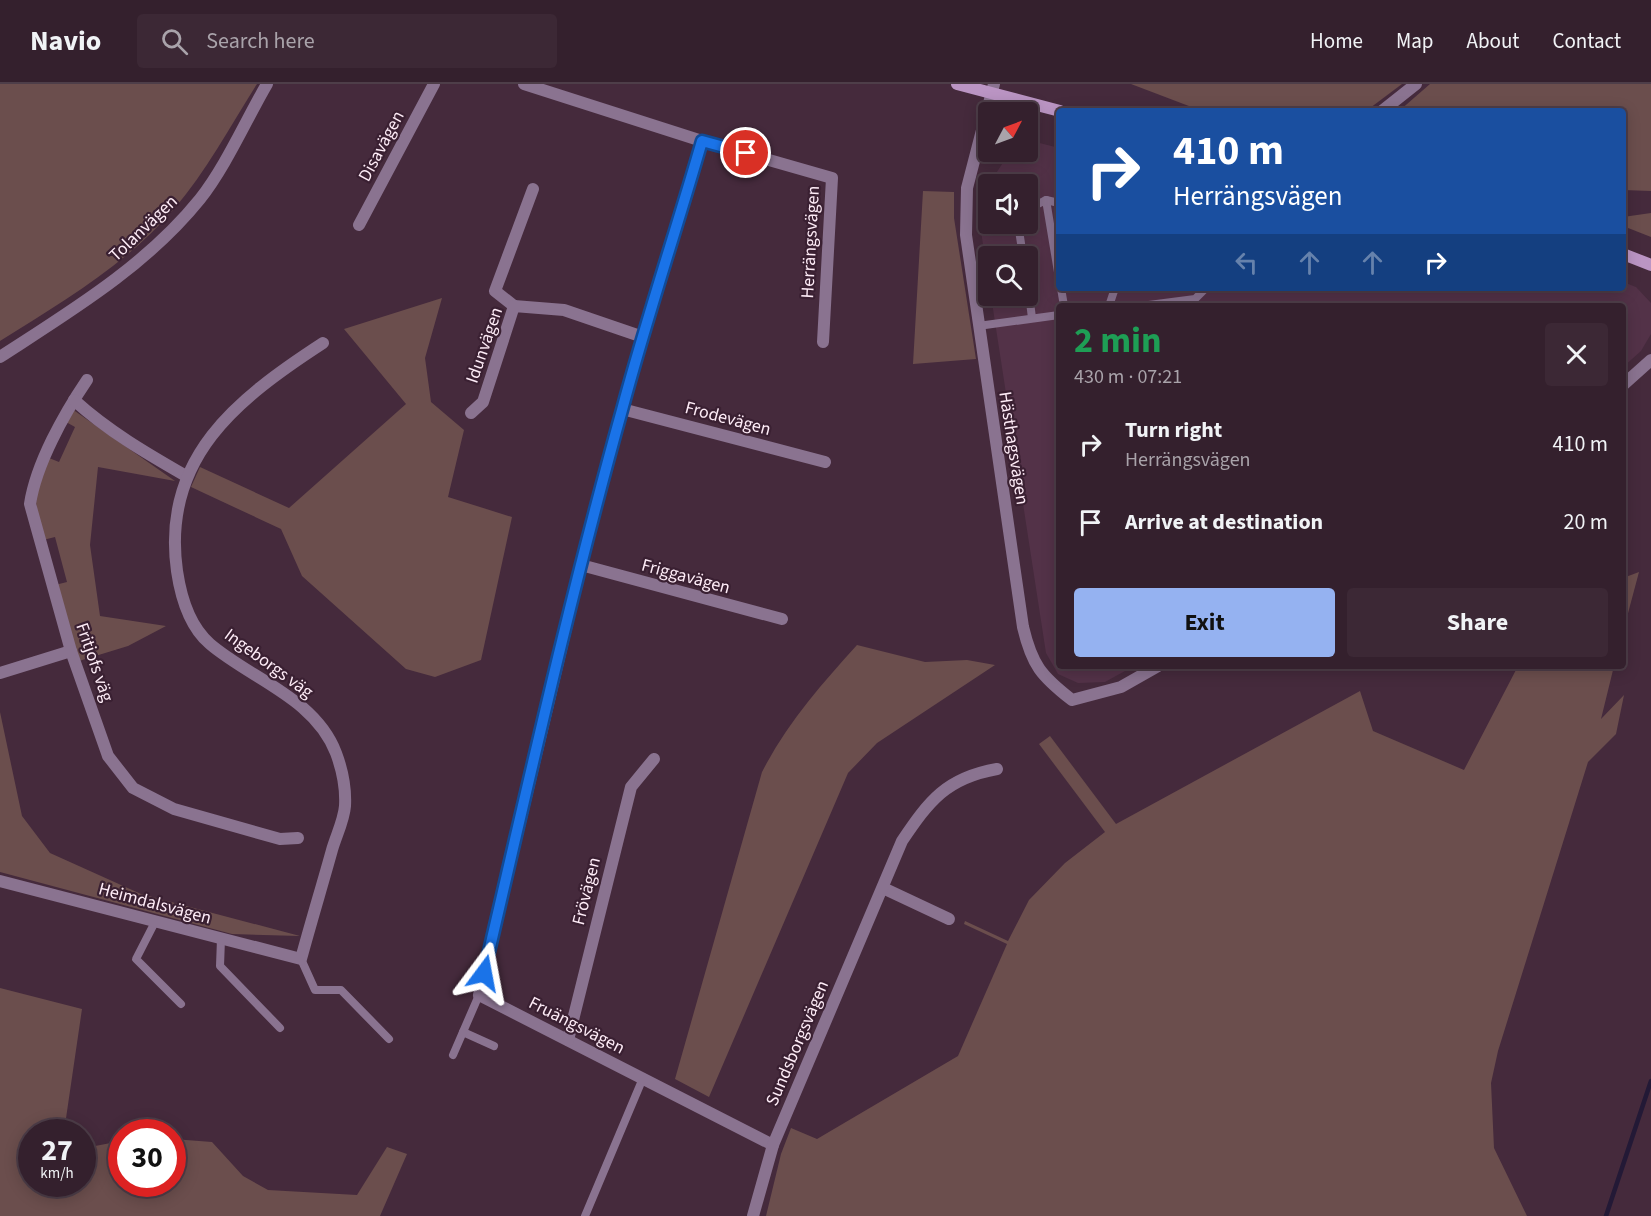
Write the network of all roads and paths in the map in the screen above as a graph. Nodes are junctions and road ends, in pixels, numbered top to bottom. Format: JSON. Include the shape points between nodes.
{"nodes":[{"id":1,"x":267,"y":84,"type":"edge"},
{"id":2,"x":434,"y":84,"type":"edge"},
{"id":3,"x":524,"y":84,"type":"edge"},
{"id":4,"x":957,"y":84,"type":"edge"},
{"id":5,"x":1416,"y":84,"type":"edge"},
{"id":6,"x":993,"y":89,"type":"edge"},
{"id":7,"x":1386,"y":108,"type":"edge"},
{"id":8,"x":1056,"y":110,"type":"edge"},
{"id":9,"x":702,"y":141,"type":"junction"},
{"id":10,"x":533,"y":189,"type":"dead end"},
{"id":11,"x":1046,"y":200,"type":"junction"},
{"id":12,"x":1056,"y":202,"type":"edge"},
{"id":13,"x":1038,"y":204,"type":"edge"},
{"id":14,"x":359,"y":225,"type":"dead end"},
{"id":15,"x":1626,"y":255,"type":"edge"},
{"id":16,"x":1056,"y":260,"type":"edge"},
{"id":17,"x":1651,"y":265,"type":"edge"},
{"id":18,"x":1203,"y":291,"type":"edge"},
{"id":19,"x":1165,"y":303,"type":"edge"},
{"id":20,"x":514,"y":306,"type":"junction"},
{"id":21,"x":1030,"y":306,"type":"edge"},
{"id":22,"x":1056,"y":315,"type":"edge"},
{"id":23,"x":1032,"y":318,"type":"junction"},
{"id":24,"x":978,"y":326,"type":"junction"},
{"id":25,"x":643,"y":337,"type":"junction"},
{"id":26,"x":823,"y":342,"type":"dead end"},
{"id":27,"x":323,"y":343,"type":"dead end"},
{"id":28,"x":0,"y":357,"type":"edge"},
{"id":29,"x":1651,"y":360,"type":"edge"},
{"id":30,"x":87,"y":380,"type":"dead end"},
{"id":31,"x":1626,"y":382,"type":"edge"},
{"id":32,"x":74,"y":400,"type":"junction"},
{"id":33,"x":622,"y":409,"type":"junction"},
{"id":34,"x":471,"y":413,"type":"dead end"},
{"id":35,"x":825,"y":462,"type":"dead end"},
{"id":36,"x":186,"y":476,"type":"junction"},
{"id":37,"x":581,"y":565,"type":"junction"},
{"id":38,"x":782,"y":619,"type":"dead end"},
{"id":39,"x":71,"y":651,"type":"junction"},
{"id":40,"x":1153,"y":669,"type":"edge"},
{"id":41,"x":0,"y":673,"type":"edge"},
{"id":42,"x":654,"y":759,"type":"dead end"},
{"id":43,"x":997,"y":769,"type":"dead end"},
{"id":44,"x":298,"y":838,"type":"dead end"},
{"id":45,"x":0,"y":881,"type":"edge"},
{"id":46,"x":883,"y":888,"type":"junction"},
{"id":47,"x":949,"y":919,"type":"dead end"},
{"id":48,"x":155,"y":922,"type":"junction"},
{"id":49,"x":221,"y":939,"type":"junction"},
{"id":50,"x":300,"y":959,"type":"junction"},
{"id":51,"x":479,"y":995,"type":"junction"},
{"id":52,"x":181,"y":1004,"type":"dead end"},
{"id":53,"x":280,"y":1028,"type":"dead end"},
{"id":54,"x":463,"y":1032,"type":"junction"},
{"id":55,"x":389,"y":1039,"type":"dead end"},
{"id":56,"x":568,"y":1040,"type":"junction"},
{"id":57,"x":494,"y":1046,"type":"dead end"},
{"id":58,"x":453,"y":1055,"type":"dead end"},
{"id":59,"x":643,"y":1078,"type":"junction"},
{"id":60,"x":773,"y":1145,"type":"junction"},
{"id":61,"x":585,"y":1216,"type":"edge"},
{"id":62,"x":753,"y":1216,"type":"edge"}],
"edges":[{"from":1,"to":28,"type":"street","name":"Tolanvägen","via":[[201,198],[177,224],[100,292]]},
{"from":2,"to":14,"type":"street","name":"Disavägen"},
{"from":3,"to":9,"type":"street","name":"Herrängsvägen"},
{"from":4,"to":6,"type":"main road"},
{"from":5,"to":7,"type":"street"},
{"from":6,"to":8,"type":"main road"},
{"from":6,"to":24,"type":"street","name":"Hästhagsvägen","via":[[967,188],[966,235]]},
{"from":9,"to":25,"type":"street"},
{"from":9,"to":26,"type":"street","name":"Herrängsvägen","via":[[832,178]]},
{"from":10,"to":20,"type":"street","via":[[495,291]]},
{"from":11,"to":12,"type":"lane"},
{"from":11,"to":13,"type":"lane"},
{"from":11,"to":16,"type":"lane"},
{"from":15,"to":17,"type":"main road"},
{"from":18,"to":19,"type":"lane","via":[[1196,299]]},
{"from":20,"to":25,"type":"street","name":"Idunvägen","via":[[564,310]]},
{"from":20,"to":34,"type":"street","name":"Idunvägen","via":[[483,402]]},
{"from":21,"to":23,"type":"lane"},
{"from":22,"to":23,"type":"lane"},
{"from":23,"to":24,"type":"lane"},
{"from":24,"to":40,"type":"street","name":"Hästhagsvägen","via":[[1030,656],[1043,677],[1072,700],[1121,687]]},
{"from":25,"to":33,"type":"street"},
{"from":27,"to":36,"type":"street","name":"Ingeborgs väg","via":[[272,376],[226,419]]},
{"from":29,"to":31,"type":"street"},
{"from":30,"to":32,"type":"street","name":"Fritjofs väg"},
{"from":32,"to":36,"type":"street","via":[[128,443]]},
{"from":32,"to":39,"type":"street","name":"Fritjofs väg","via":[[33,484],[30,504]]},
{"from":33,"to":35,"type":"street","name":"Frodevägen"},
{"from":33,"to":37,"type":"street"},
{"from":36,"to":50,"type":"street","name":"Ingeborgs väg","via":[[173,543],[189,617],[210,643],[303,708],[335,751],[344,779],[345,807]]},
{"from":37,"to":38,"type":"street","name":"Friggavägen"},
{"from":37,"to":51,"type":"street"},
{"from":39,"to":41,"type":"street"},
{"from":39,"to":44,"type":"street","name":"Fritjofs väg","via":[[108,756],[133,788],[174,809],[280,839]]},
{"from":42,"to":56,"type":"street","name":"Frövägen","via":[[631,787]]},
{"from":43,"to":46,"type":"street","name":"Sundsborgsvägen","via":[[975,773],[944,788],[924,808],[902,842]]},
{"from":45,"to":48,"type":"street","name":"Heimdalsvägen"},
{"from":46,"to":47,"type":"street"},
{"from":46,"to":60,"type":"street","name":"Sundsborgsvägen"},
{"from":48,"to":49,"type":"street","name":"Heimdalsvägen"},
{"from":48,"to":52,"type":"lane","via":[[136,959]]},
{"from":49,"to":50,"type":"street","name":"Heimdalsvägen"},
{"from":49,"to":53,"type":"lane","via":[[220,966]]},
{"from":50,"to":55,"type":"lane","via":[[315,990],[341,990]]},
{"from":51,"to":54,"type":"lane"},
{"from":51,"to":56,"type":"street","name":"Fruängsvägen"},
{"from":54,"to":57,"type":"lane"},
{"from":54,"to":58,"type":"lane"},
{"from":56,"to":59,"type":"street","name":"Fruängsvägen"},
{"from":59,"to":60,"type":"street","name":"Fruängsvägen"},
{"from":59,"to":61,"type":"lane"},
{"from":60,"to":62,"type":"street","name":"Sundsborgsvägen"}]}
